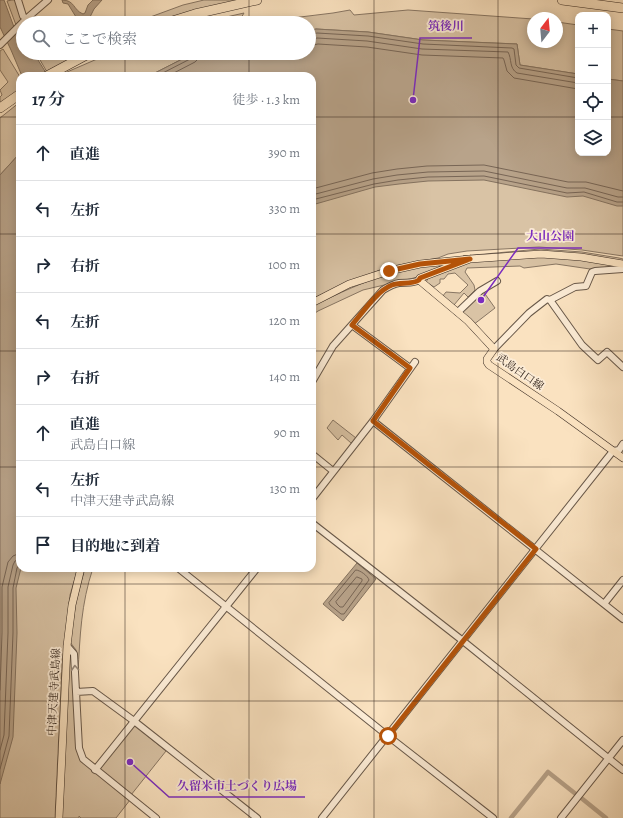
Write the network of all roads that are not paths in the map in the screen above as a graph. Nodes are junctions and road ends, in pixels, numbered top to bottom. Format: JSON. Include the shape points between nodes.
{"nodes":[{"id":1,"x":18,"y":0,"type":"edge"},
{"id":2,"x":257,"y":0,"type":"edge"},
{"id":3,"x":562,"y":0,"type":"edge"},
{"id":4,"x":46,"y":2,"type":"edge"},
{"id":5,"x":623,"y":8,"type":"edge"},
{"id":6,"x":23,"y":16,"type":"edge"},
{"id":7,"x":30,"y":16,"type":"edge"},
{"id":8,"x":188,"y":16,"type":"edge"},
{"id":9,"x":16,"y":29,"type":"edge"},
{"id":10,"x":0,"y":45,"type":"edge"},
{"id":11,"x":77,"y":60,"type":"edge"},
{"id":12,"x":54,"y":72,"type":"edge"},
{"id":13,"x":16,"y":97,"type":"edge"},
{"id":14,"x":0,"y":108,"type":"edge"},
{"id":15,"x":470,"y":259,"type":"junction"},
{"id":16,"x":623,"y":264,"type":"edge"},
{"id":17,"x":623,"y":269,"type":"edge"},
{"id":18,"x":419,"y":280,"type":"junction"},
{"id":19,"x":497,"y":281,"type":"dead end"},
{"id":20,"x":550,"y":300,"type":"junction"},
{"id":21,"x":316,"y":301,"type":"edge"},
{"id":22,"x":458,"y":312,"type":"junction"},
{"id":23,"x":352,"y":325,"type":"junction"},
{"id":24,"x":494,"y":349,"type":"junction"},
{"id":25,"x":415,"y":362,"type":"dead end"},
{"id":26,"x":623,"y":367,"type":"edge"},
{"id":27,"x":410,"y":368,"type":"junction"},
{"id":28,"x":316,"y":375,"type":"edge"},
{"id":29,"x":373,"y":421,"type":"junction"},
{"id":30,"x":623,"y":444,"type":"edge"},
{"id":31,"x":613,"y":452,"type":"junction"},
{"id":32,"x":316,"y":457,"type":"edge"},
{"id":33,"x":623,"y":458,"type":"edge"},
{"id":34,"x":333,"y":471,"type":"junction"},
{"id":35,"x":316,"y":494,"type":"edge"},
{"id":36,"x":316,"y":526,"type":"edge"},
{"id":37,"x":536,"y":549,"type":"junction"},
{"id":38,"x":81,"y":572,"type":"edge"},
{"id":39,"x":183,"y":572,"type":"edge"},
{"id":40,"x":254,"y":572,"type":"edge"},
{"id":41,"x":623,"y":580,"type":"edge"},
{"id":42,"x":604,"y":604,"type":"junction"},
{"id":43,"x":226,"y":607,"type":"junction"},
{"id":44,"x":623,"y":619,"type":"edge"},
{"id":45,"x":463,"y":641,"type":"junction"},
{"id":46,"x":67,"y":646,"type":"junction"},
{"id":47,"x":76,"y":692,"type":"junction"},
{"id":48,"x":134,"y":721,"type":"junction"},
{"id":49,"x":388,"y":736,"type":"junction"},
{"id":50,"x":623,"y":740,"type":"edge"},
{"id":51,"x":608,"y":758,"type":"junction"},
{"id":52,"x":95,"y":770,"type":"junction"},
{"id":53,"x":623,"y":770,"type":"edge"},
{"id":54,"x":59,"y":818,"type":"edge"},
{"id":55,"x":156,"y":818,"type":"edge"},
{"id":56,"x":257,"y":818,"type":"edge"},
{"id":57,"x":322,"y":818,"type":"edge"},
{"id":58,"x":493,"y":818,"type":"edge"},
{"id":59,"x":562,"y":818,"type":"edge"}],
"edges":[{"from":1,"to":6,"type":"street"},
{"from":2,"to":8,"type":"highway"},
{"from":3,"to":5,"type":"highway"},
{"from":4,"to":7,"type":"street"},
{"from":9,"to":10,"type":"street"},
{"from":11,"to":12,"type":"highway"},
{"from":13,"to":14,"type":"highway"},
{"from":15,"to":16,"type":"main road","via":[[541,254]]},
{"from":15,"to":18,"type":"main road"},
{"from":15,"to":21,"type":"main road","via":[[420,264],[389,271],[349,284]]},
{"from":17,"to":20,"type":"street","via":[[592,272],[586,286],[575,287]]},
{"from":18,"to":22,"type":"main road","name":"武島白口線"},
{"from":18,"to":23,"type":"street","via":[[383,290]]},
{"from":19,"to":22,"type":"street","via":[[480,291]]},
{"from":20,"to":24,"type":"street","via":[[547,299],[529,313]]},
{"from":20,"to":26,"type":"street","via":[[582,345],[598,360],[607,352]]},
{"from":22,"to":24,"type":"main road","name":"武島白口線"},
{"from":23,"to":27,"type":"street"},
{"from":23,"to":28,"type":"street","via":[[333,346]]},
{"from":24,"to":31,"type":"main road","name":"武島白口線","via":[[486,362],[489,365]]},
{"from":25,"to":27,"type":"street"},
{"from":27,"to":29,"type":"street"},
{"from":29,"to":34,"type":"street"},
{"from":29,"to":37,"type":"street"},
{"from":30,"to":31,"type":"street"},
{"from":31,"to":33,"type":"main road","name":"武島白口線"},
{"from":31,"to":37,"type":"street"},
{"from":32,"to":34,"type":"street"},
{"from":34,"to":35,"type":"street"},
{"from":36,"to":45,"type":"street"},
{"from":37,"to":42,"type":"street"},
{"from":37,"to":45,"type":"street"},
{"from":38,"to":46,"type":"main road","name":"中津天建寺武島線","via":[[72,606]]},
{"from":39,"to":43,"type":"street"},
{"from":40,"to":43,"type":"street"},
{"from":41,"to":42,"type":"street"},
{"from":42,"to":44,"type":"street"},
{"from":43,"to":48,"type":"street"},
{"from":43,"to":49,"type":"street"},
{"from":45,"to":49,"type":"street"},
{"from":45,"to":51,"type":"street"},
{"from":47,"to":46,"type":"street","one_way":true,"via":[[74,654]]},
{"from":46,"to":54,"type":"main road","name":"中津天建寺武島線"},
{"from":47,"to":48,"type":"street","via":[[93,691]]},
{"from":47,"to":52,"type":"street","via":[[79,748],[83,759]]},
{"from":48,"to":52,"type":"street"},
{"from":48,"to":56,"type":"street"},
{"from":49,"to":57,"type":"street"},
{"from":49,"to":58,"type":"street"},
{"from":50,"to":51,"type":"street"},
{"from":51,"to":53,"type":"street"},
{"from":51,"to":59,"type":"street"},
{"from":52,"to":55,"type":"street"}]}
